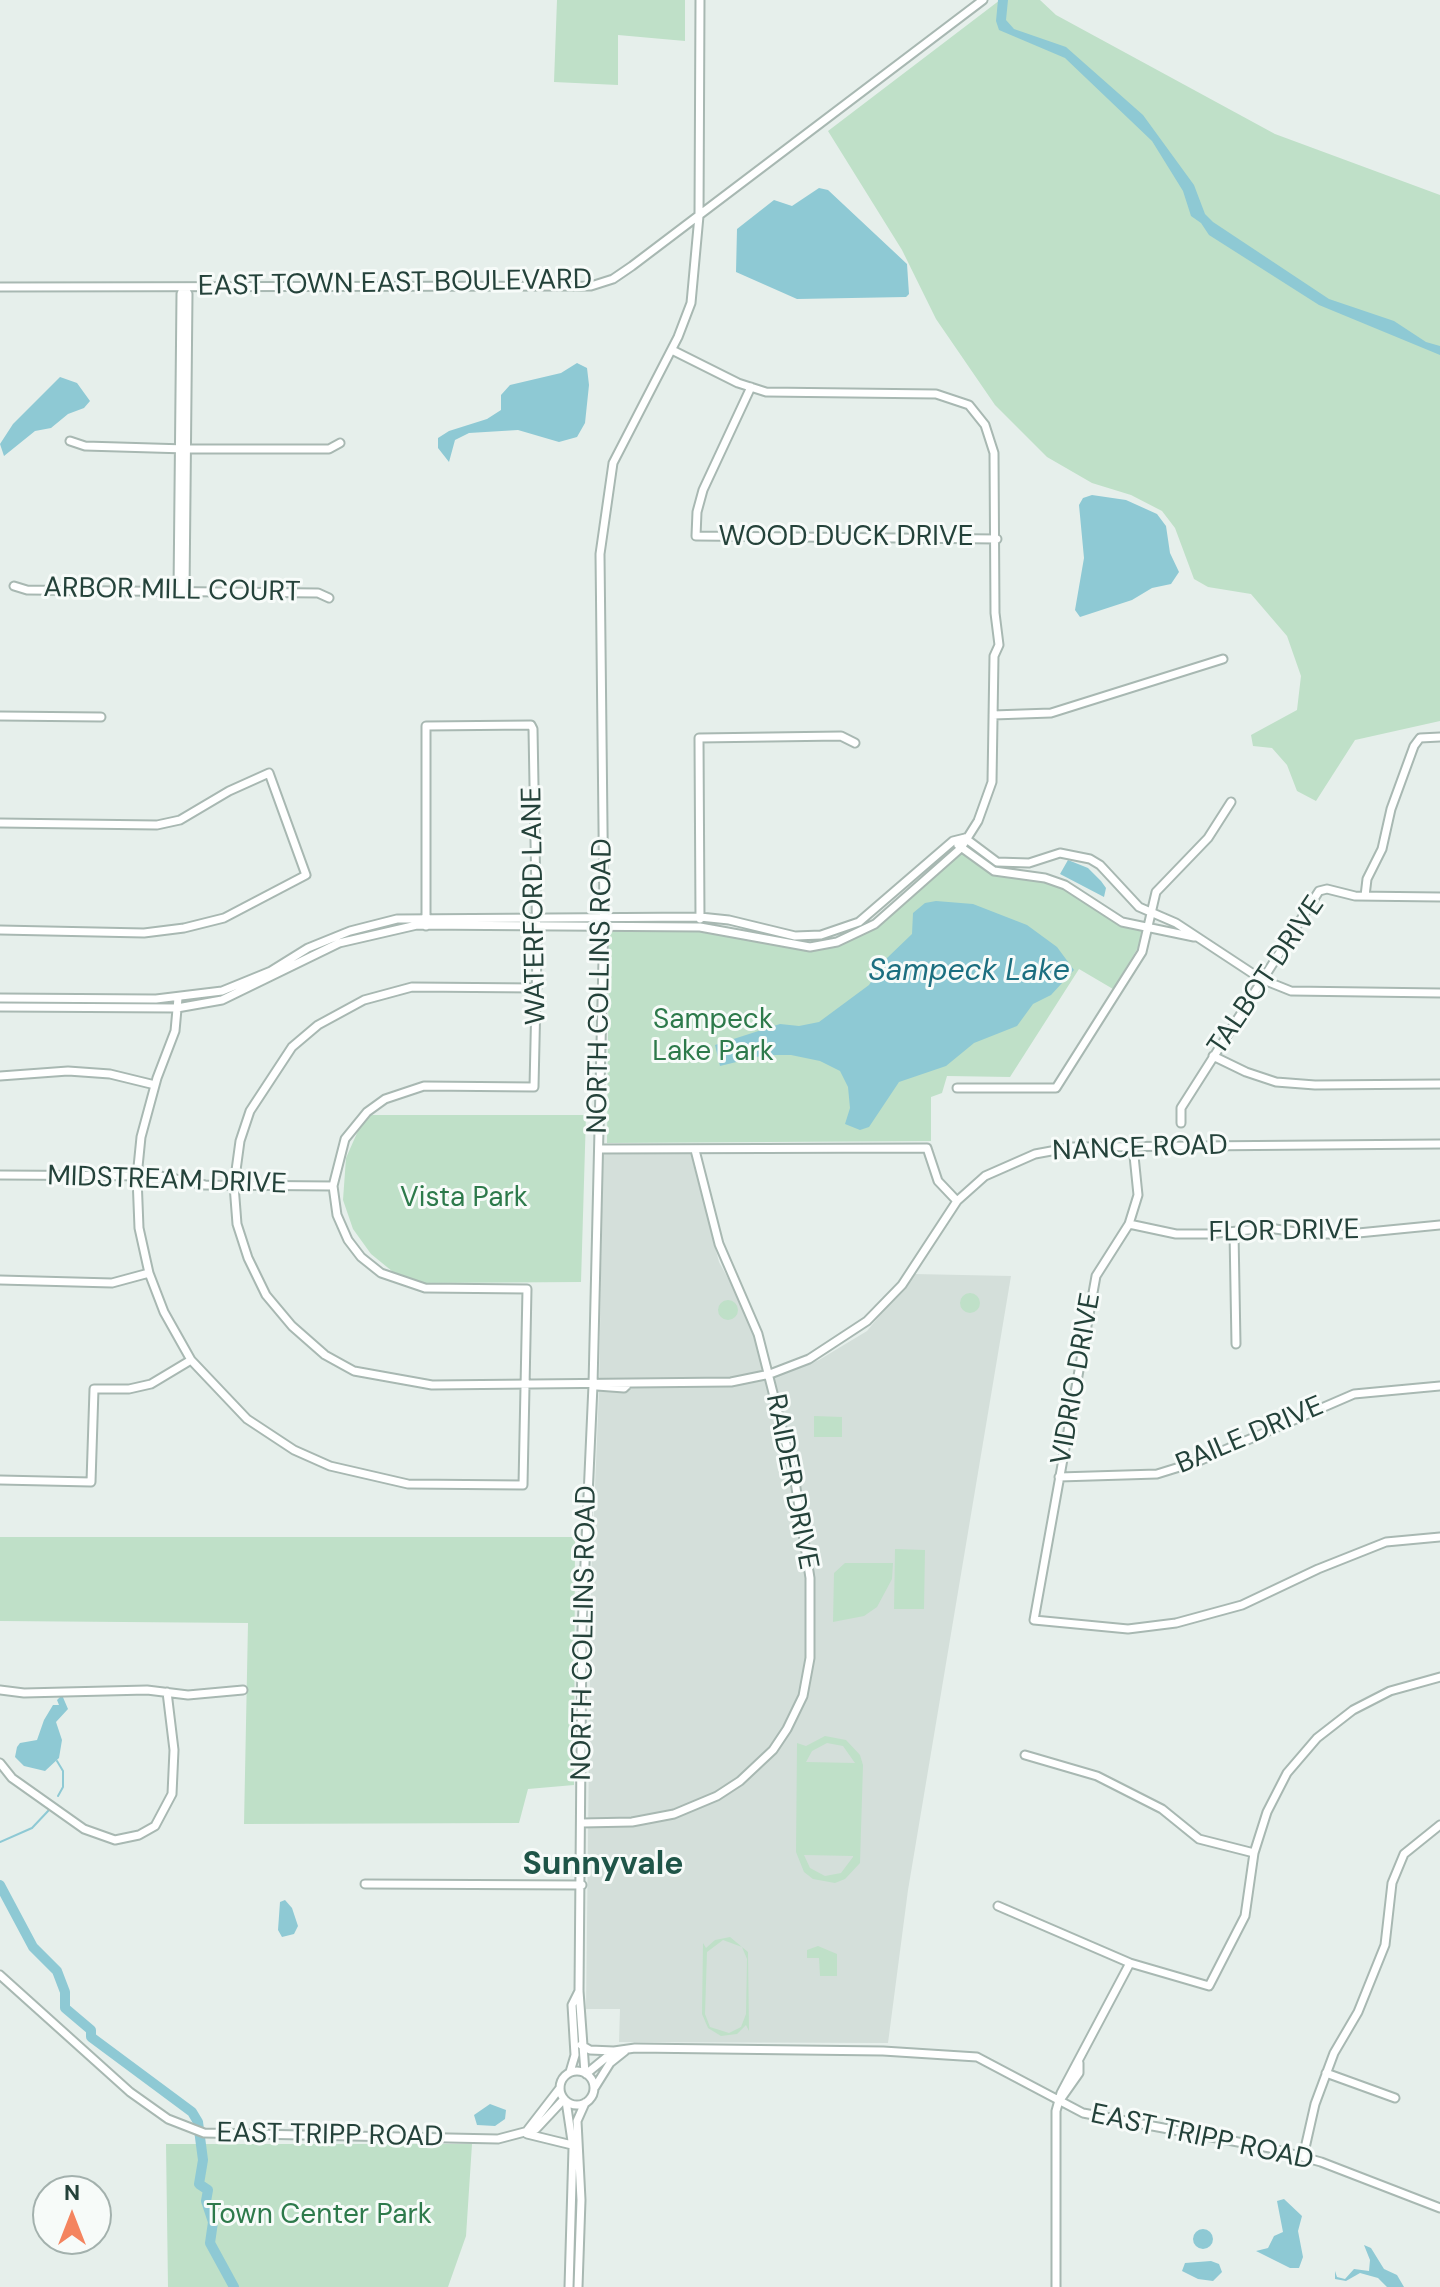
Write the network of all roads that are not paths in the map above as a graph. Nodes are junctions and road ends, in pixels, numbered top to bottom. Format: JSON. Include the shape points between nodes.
{"nodes":[{"id":1,"x":700,"y":0,"type":"edge"},
{"id":2,"x":983,"y":0,"type":"edge"},
{"id":3,"x":699,"y":216,"type":"junction"},
{"id":4,"x":671,"y":237,"type":"junction"},
{"id":5,"x":697,"y":243,"type":"junction"},
{"id":6,"x":0,"y":287,"type":"edge"},
{"id":7,"x":184,"y":287,"type":"junction"},
{"id":8,"x":672,"y":350,"type":"junction"},
{"id":9,"x":751,"y":387,"type":"junction"},
{"id":10,"x":70,"y":441,"type":"dead end"},
{"id":11,"x":340,"y":443,"type":"dead end"},
{"id":12,"x":183,"y":448,"type":"junction"},
{"id":13,"x":997,"y":539,"type":"junction"},
{"id":14,"x":14,"y":586,"type":"dead end"},
{"id":15,"x":182,"y":592,"type":"junction"},
{"id":16,"x":329,"y":598,"type":"dead end"},
{"id":17,"x":1223,"y":659,"type":"dead end"},
{"id":18,"x":993,"y":715,"type":"junction"},
{"id":19,"x":0,"y":716,"type":"edge"},
{"id":20,"x":101,"y":717,"type":"dead end"},
{"id":21,"x":1440,"y":737,"type":"edge"},
{"id":22,"x":855,"y":743,"type":"dead end"},
{"id":23,"x":1231,"y":802,"type":"dead end"},
{"id":24,"x":0,"y":823,"type":"edge"},
{"id":25,"x":965,"y":838,"type":"junction"},
{"id":26,"x":953,"y":841,"type":"junction"},
{"id":27,"x":961,"y":848,"type":"junction"},
{"id":28,"x":1365,"y":896,"type":"junction"},
{"id":29,"x":1440,"y":897,"type":"edge"},
{"id":30,"x":1150,"y":911,"type":"junction"},
{"id":31,"x":534,"y":917,"type":"junction"},
{"id":32,"x":604,"y":917,"type":"junction"},
{"id":33,"x":700,"y":917,"type":"junction"},
{"id":34,"x":426,"y":921,"type":"junction"},
{"id":35,"x":534,"y":926,"type":"junction"},
{"id":36,"x":604,"y":926,"type":"junction"},
{"id":37,"x":700,"y":927,"type":"junction"},
{"id":38,"x":1147,"y":927,"type":"junction"},
{"id":39,"x":0,"y":930,"type":"edge"},
{"id":40,"x":1200,"y":938,"type":"junction"},
{"id":41,"x":1261,"y":979,"type":"junction"},
{"id":42,"x":537,"y":988,"type":"junction"},
{"id":43,"x":1440,"y":993,"type":"edge"},
{"id":44,"x":0,"y":998,"type":"edge"},
{"id":45,"x":178,"y":998,"type":"junction"},
{"id":46,"x":0,"y":1007,"type":"edge"},
{"id":47,"x":177,"y":1008,"type":"junction"},
{"id":48,"x":1213,"y":1056,"type":"junction"},
{"id":49,"x":0,"y":1076,"type":"edge"},
{"id":50,"x":1440,"y":1084,"type":"edge"},
{"id":51,"x":155,"y":1085,"type":"junction"},
{"id":52,"x":957,"y":1088,"type":"dead end"},
{"id":53,"x":1181,"y":1123,"type":"dead end"},
{"id":54,"x":1440,"y":1144,"type":"edge"},
{"id":55,"x":1133,"y":1146,"type":"junction"},
{"id":56,"x":599,"y":1149,"type":"junction"},
{"id":57,"x":695,"y":1150,"type":"junction"},
{"id":58,"x":0,"y":1175,"type":"edge"},
{"id":59,"x":137,"y":1177,"type":"junction"},
{"id":60,"x":234,"y":1185,"type":"junction"},
{"id":61,"x":333,"y":1186,"type":"junction"},
{"id":62,"x":957,"y":1201,"type":"junction"},
{"id":63,"x":1129,"y":1224,"type":"junction"},
{"id":64,"x":1440,"y":1225,"type":"edge"},
{"id":65,"x":1234,"y":1232,"type":"junction"},
{"id":66,"x":149,"y":1273,"type":"junction"},
{"id":67,"x":0,"y":1280,"type":"edge"},
{"id":68,"x":1236,"y":1344,"type":"dead end"},
{"id":69,"x":191,"y":1360,"type":"junction"},
{"id":70,"x":770,"y":1374,"type":"junction"},
{"id":71,"x":593,"y":1385,"type":"junction"},
{"id":72,"x":525,"y":1386,"type":"junction"},
{"id":73,"x":1440,"y":1386,"type":"edge"},
{"id":74,"x":1059,"y":1477,"type":"junction"},
{"id":75,"x":0,"y":1480,"type":"edge"},
{"id":76,"x":1440,"y":1537,"type":"edge"},
{"id":77,"x":1440,"y":1677,"type":"edge"},
{"id":78,"x":0,"y":1690,"type":"edge"},
{"id":79,"x":243,"y":1690,"type":"dead end"},
{"id":80,"x":167,"y":1692,"type":"junction"},
{"id":81,"x":1025,"y":1755,"type":"dead end"},
{"id":82,"x":0,"y":1763,"type":"edge"},
{"id":83,"x":582,"y":1823,"type":"junction"},
{"id":84,"x":1440,"y":1825,"type":"edge"},
{"id":85,"x":1254,"y":1853,"type":"junction"},
{"id":86,"x":365,"y":1884,"type":"dead end"},
{"id":87,"x":582,"y":1885,"type":"junction"},
{"id":88,"x":998,"y":1906,"type":"dead end"},
{"id":89,"x":1130,"y":1963,"type":"junction"},
{"id":90,"x":0,"y":1975,"type":"edge"},
{"id":91,"x":579,"y":1991,"type":"junction"},
{"id":92,"x":581,"y":2045,"type":"junction"},
{"id":93,"x":635,"y":2048,"type":"junction"},
{"id":94,"x":614,"y":2051,"type":"junction"},
{"id":95,"x":570,"y":2072,"type":"junction"},
{"id":96,"x":586,"y":2073,"type":"junction"},
{"id":97,"x":1326,"y":2073,"type":"junction"},
{"id":98,"x":560,"y":2088,"type":"junction"},
{"id":99,"x":594,"y":2091,"type":"junction"},
{"id":100,"x":1395,"y":2098,"type":"dead end"},
{"id":101,"x":565,"y":2100,"type":"junction"},
{"id":102,"x":1058,"y":2102,"type":"junction"},
{"id":103,"x":585,"y":2103,"type":"junction"},
{"id":104,"x":524,"y":2134,"type":"junction"},
{"id":105,"x":572,"y":2145,"type":"junction"},
{"id":106,"x":1303,"y":2157,"type":"junction"},
{"id":107,"x":577,"y":2200,"type":"junction"},
{"id":108,"x":1440,"y":2208,"type":"edge"},
{"id":109,"x":576,"y":2252,"type":"junction"},
{"id":110,"x":569,"y":2287,"type":"edge"},
{"id":111,"x":578,"y":2287,"type":"edge"},
{"id":112,"x":1056,"y":2287,"type":"edge"}],
"edges":[{"from":1,"to":3,"type":"street","name":"NORTH COLLINS ROAD"},
{"from":2,"to":3,"type":"street","name":"EAST TOWN EAST BOULEVARD"},
{"from":3,"to":4,"type":"street","name":"EAST TOWN EAST BOULEVARD"},
{"from":3,"to":5,"type":"street","name":"NORTH COLLINS ROAD"},
{"from":4,"to":5,"type":"street","via":[[687,234]]},
{"from":4,"to":7,"type":"street","name":"EAST TOWN EAST BOULEVARD","via":[[613,279],[591,286]]},
{"from":5,"to":8,"type":"street","name":"NORTH COLLINS ROAD","via":[[691,303]]},
{"from":6,"to":7,"type":"street","name":"EAST TOWN EAST BOULEVARD"},
{"from":7,"to":12,"type":"street"},
{"from":8,"to":9,"type":"street"},
{"from":8,"to":32,"type":"street","name":"NORTH COLLINS ROAD","via":[[613,463],[604,508]]},
{"from":9,"to":13,"type":"street","via":[[766,392],[936,394],[969,405],[985,425],[994,453]]},
{"from":9,"to":13,"type":"street","name":"WOOD DUCK DRIVE","via":[[703,490],[696,536]]},
{"from":10,"to":12,"type":"street","via":[[85,446]]},
{"from":11,"to":12,"type":"street","via":[[329,449]]},
{"from":12,"to":15,"type":"street"},
{"from":13,"to":18,"type":"street","via":[[999,645],[994,656]]},
{"from":14,"to":15,"type":"street","name":"ARBOR MILL COURT"},
{"from":15,"to":16,"type":"street","name":"ARBOR MILL COURT","via":[[318,593]]},
{"from":17,"to":18,"type":"street","via":[[1051,713]]},
{"from":18,"to":25,"type":"street","via":[[992,782],[978,821]]},
{"from":19,"to":20,"type":"street"},
{"from":21,"to":28,"type":"street","via":[[1420,738],[1414,746]]},
{"from":22,"to":33,"type":"street","via":[[841,736],[699,738]]},
{"from":23,"to":30,"type":"street","via":[[1208,838],[1162,882]]},
{"from":24,"to":39,"type":"street","via":[[157,825],[180,820],[269,773],[306,875],[224,918],[184,928],[144,933]]},
{"from":25,"to":26,"type":"street"},
{"from":25,"to":27,"type":"street"},
{"from":25,"to":30,"type":"street","via":[[997,862],[1029,863],[1060,853],[1090,859],[1123,894]]},
{"from":26,"to":27,"type":"street"},
{"from":26,"to":33,"type":"street","via":[[844,930],[795,936]]},
{"from":27,"to":37,"type":"street","via":[[875,924],[837,942],[787,945]]},
{"from":27,"to":38,"type":"street","via":[[994,871],[1055,881],[1113,918]]},
{"from":28,"to":29,"type":"street","name":"TALBOT DRIVE"},
{"from":28,"to":41,"type":"street","name":"TALBOT DRIVE","via":[[1319,891]]},
{"from":30,"to":38,"type":"street"},
{"from":30,"to":40,"type":"street"},
{"from":31,"to":32,"type":"street"},
{"from":31,"to":34,"type":"street"},
{"from":31,"to":34,"type":"street","name":"WATERFORD LANE","via":[[531,725],[426,726]]},
{"from":31,"to":35,"type":"street","name":"WATERFORD LANE"},
{"from":32,"to":33,"type":"street"},
{"from":32,"to":36,"type":"street","name":"NORTH COLLINS ROAD"},
{"from":33,"to":37,"type":"street"},
{"from":34,"to":35,"type":"street"},
{"from":34,"to":45,"type":"street","via":[[397,919],[350,931],[222,991]]},
{"from":34,"to":47,"type":"street","via":[[339,943],[222,1000]]},
{"from":35,"to":36,"type":"street"},
{"from":35,"to":42,"type":"street","name":"WATERFORD LANE"},
{"from":36,"to":37,"type":"street"},
{"from":36,"to":56,"type":"street","name":"NORTH COLLINS ROAD"},
{"from":38,"to":40,"type":"street"},
{"from":38,"to":52,"type":"street","via":[[1142,952],[1056,1088]]},
{"from":40,"to":41,"type":"street"},
{"from":41,"to":43,"type":"street","via":[[1303,994]]},
{"from":41,"to":48,"type":"street","name":"TALBOT DRIVE"},
{"from":42,"to":60,"type":"street","name":"NANCE ROAD","via":[[412,987],[364,1000],[318,1025],[292,1047],[259,1093],[240,1141]]},
{"from":42,"to":61,"type":"street","name":"WATERFORD LANE","via":[[534,1087],[424,1086],[385,1099],[345,1139]]},
{"from":44,"to":45,"type":"street"},
{"from":45,"to":47,"type":"street"},
{"from":46,"to":47,"type":"street"},
{"from":47,"to":51,"type":"street","via":[[175,1031]]},
{"from":48,"to":50,"type":"street","via":[[1276,1082]]},
{"from":48,"to":53,"type":"street","name":"TALBOT DRIVE","via":[[1181,1108]]},
{"from":49,"to":51,"type":"street","via":[[68,1071]]},
{"from":51,"to":59,"type":"street"},
{"from":54,"to":55,"type":"street","name":"NANCE ROAD"},
{"from":55,"to":62,"type":"street","name":"NANCE ROAD","via":[[1035,1154],[985,1176]]},
{"from":55,"to":63,"type":"street","name":"VIDRIO DRIVE","via":[[1139,1184]]},
{"from":56,"to":57,"type":"street"},
{"from":56,"to":71,"type":"street","name":"NORTH COLLINS ROAD"},
{"from":57,"to":62,"type":"street","via":[[927,1148],[938,1181]]},
{"from":57,"to":70,"type":"street","name":"RAIDER DRIVE","via":[[719,1244],[750,1310]]},
{"from":58,"to":59,"type":"street","name":"MIDSTREAM DRIVE"},
{"from":59,"to":60,"type":"street","name":"MIDSTREAM DRIVE"},
{"from":59,"to":66,"type":"street","via":[[139,1228]]},
{"from":60,"to":61,"type":"street","name":"MIDSTREAM DRIVE"},
{"from":60,"to":72,"type":"street","name":"NANCE ROAD","via":[[237,1224],[266,1295],[325,1355],[354,1371],[386,1379]]},
{"from":61,"to":72,"type":"street","via":[[348,1240],[381,1273],[425,1288],[527,1289]]},
{"from":62,"to":70,"type":"street","name":"NANCE ROAD","via":[[885,1306],[809,1359]]},
{"from":63,"to":65,"type":"street","name":"FLOR DRIVE","via":[[1176,1234]]},
{"from":63,"to":74,"type":"street","name":"VIDRIO DRIVE","via":[[1096,1276]]},
{"from":64,"to":65,"type":"street","name":"FLOR DRIVE","via":[[1348,1234],[1268,1228]]},
{"from":65,"to":68,"type":"street"},
{"from":66,"to":67,"type":"street","via":[[112,1283]]},
{"from":66,"to":69,"type":"street"},
{"from":69,"to":72,"type":"street","via":[[247,1419],[294,1450],[330,1466],[408,1484],[523,1485]]},
{"from":69,"to":75,"type":"street","via":[[151,1384],[94,1389],[91,1482]]},
{"from":70,"to":71,"type":"street","name":"NANCE ROAD","via":[[705,1384]]},
{"from":70,"to":83,"type":"street","name":"RAIDER DRIVE","via":[[809,1565],[811,1647],[803,1696],[773,1750],[717,1796],[653,1819]]},
{"from":71,"to":72,"type":"street","name":"NANCE ROAD"},
{"from":71,"to":83,"type":"street","name":"NORTH COLLINS ROAD","via":[[584,1548]]},
{"from":73,"to":74,"type":"street","name":"BAILE DRIVE","via":[[1354,1394],[1157,1474]]},
{"from":74,"to":76,"type":"street","name":"VIDRIO DRIVE","via":[[1034,1620],[1128,1629],[1176,1623],[1242,1605],[1386,1542]]},
{"from":77,"to":85,"type":"street","via":[[1390,1691],[1353,1710],[1317,1738],[1287,1773]]},
{"from":78,"to":80,"type":"street"},
{"from":79,"to":80,"type":"street"},
{"from":80,"to":82,"type":"street","via":[[174,1738],[172,1794],[155,1826],[139,1835],[115,1840],[84,1829],[12,1778]]},
{"from":81,"to":85,"type":"street","via":[[1097,1776],[1162,1809],[1199,1839]]},
{"from":83,"to":87,"type":"street","name":"NORTH COLLINS ROAD"},
{"from":84,"to":97,"type":"street","via":[[1404,1854],[1392,1883],[1385,1945]]},
{"from":85,"to":89,"type":"street","via":[[1245,1916],[1209,1986]]},
{"from":86,"to":87,"type":"street"},
{"from":87,"to":91,"type":"street","name":"NORTH COLLINS ROAD"},
{"from":88,"to":89,"type":"street"},
{"from":89,"to":102,"type":"street","via":[[1079,2061],[1079,2073]]},
{"from":90,"to":104,"type":"street","name":"EAST TRIPP ROAD","via":[[130,2092],[187,2128],[209,2134],[498,2139]]},
{"from":91,"to":92,"type":"street","name":"NORTH COLLINS ROAD"},
{"from":91,"to":95,"type":"street","name":"NORTH COLLINS ROAD","via":[[572,2005],[575,2055]]},
{"from":92,"to":94,"type":"street"},
{"from":92,"to":96,"type":"street","name":"NORTH COLLINS ROAD"},
{"from":93,"to":94,"type":"street","name":"EAST TRIPP ROAD"},
{"from":93,"to":99,"type":"street","via":[[610,2063]]},
{"from":93,"to":102,"type":"street","name":"EAST TRIPP ROAD","via":[[963,2055],[995,2065]]},
{"from":94,"to":96,"type":"street"},
{"from":95,"to":96,"type":"street"},
{"from":95,"to":98,"type":"street"},
{"from":96,"to":99,"type":"street"},
{"from":97,"to":100,"type":"street"},
{"from":97,"to":106,"type":"street"},
{"from":98,"to":101,"type":"street"},
{"from":98,"to":104,"type":"street"},
{"from":99,"to":103,"type":"street"},
{"from":101,"to":103,"type":"street"},
{"from":101,"to":104,"type":"street","via":[[542,2125]]},
{"from":101,"to":105,"type":"street"},
{"from":102,"to":106,"type":"street","name":"EAST TRIPP ROAD","via":[[1108,2120]]},
{"from":102,"to":112,"type":"street"},
{"from":103,"to":107,"type":"street","via":[[577,2116]]},
{"from":104,"to":105,"type":"street"},
{"from":105,"to":107,"type":"street"},
{"from":106,"to":108,"type":"street","name":"EAST TRIPP ROAD"},
{"from":107,"to":109,"type":"street"},
{"from":109,"to":110,"type":"street"},
{"from":109,"to":111,"type":"street"}]}
